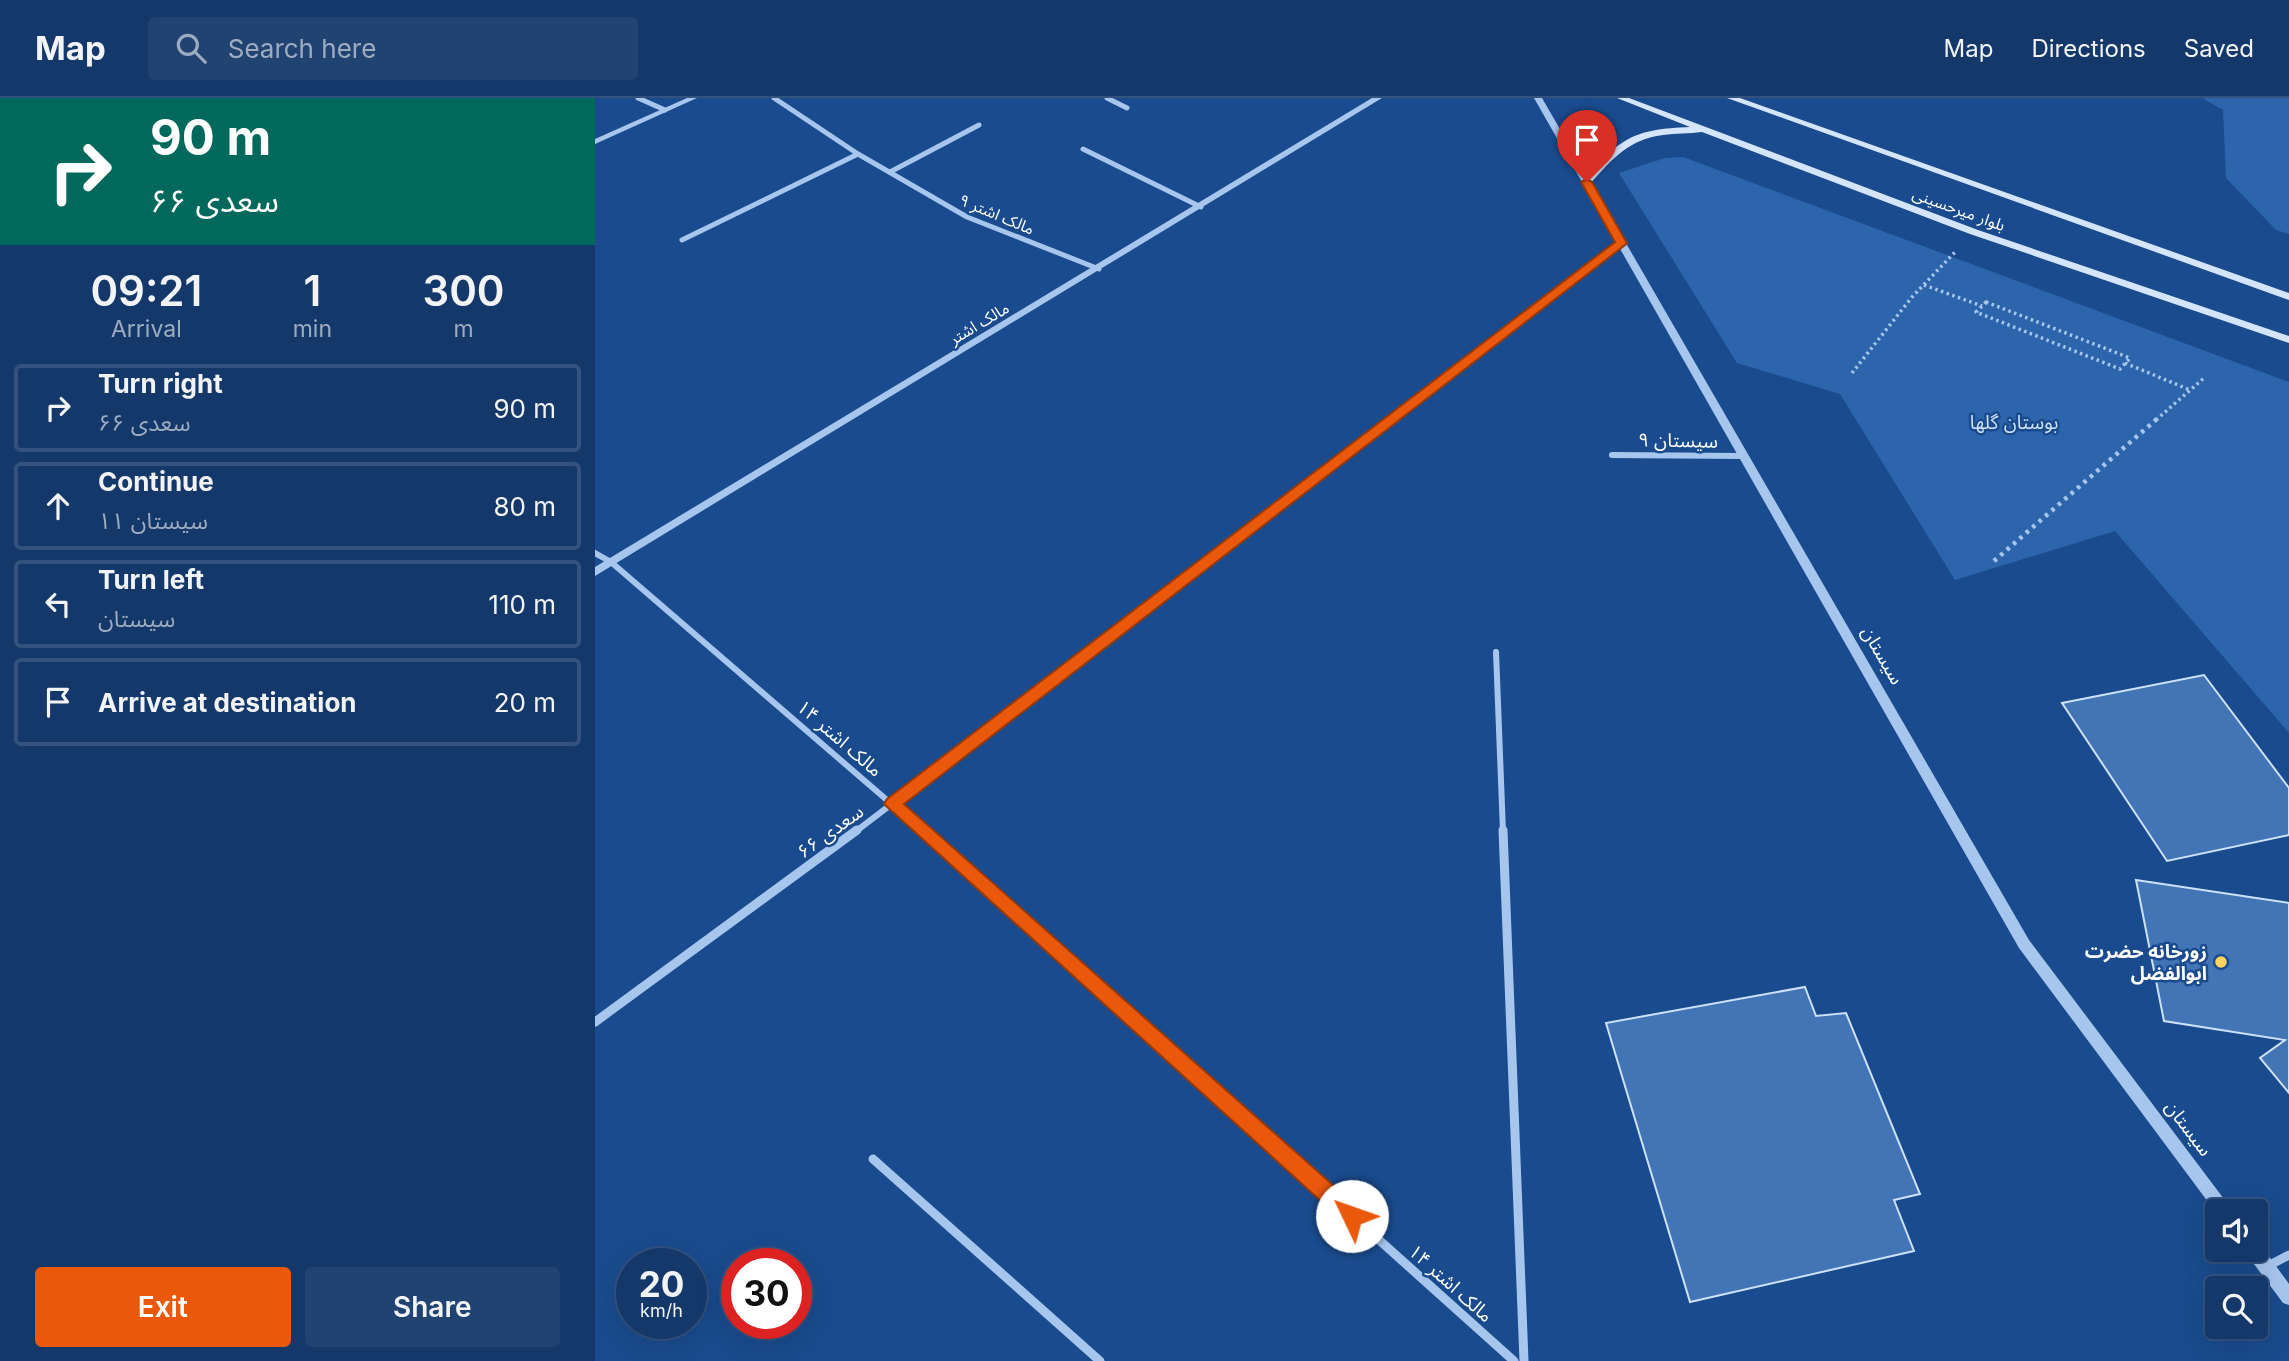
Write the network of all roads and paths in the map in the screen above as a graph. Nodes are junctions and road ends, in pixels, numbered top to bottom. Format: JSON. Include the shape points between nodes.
{"nodes":[{"id":1,"x":638,"y":98,"type":"edge"},
{"id":2,"x":693,"y":98,"type":"edge"},
{"id":3,"x":774,"y":98,"type":"edge"},
{"id":4,"x":1107,"y":98,"type":"edge"},
{"id":5,"x":1378,"y":98,"type":"edge"},
{"id":6,"x":1538,"y":98,"type":"edge"},
{"id":7,"x":1621,"y":98,"type":"edge"},
{"id":8,"x":1731,"y":98,"type":"edge"},
{"id":9,"x":1126,"y":108,"type":"dead end"},
{"id":10,"x":665,"y":110,"type":"junction"},
{"id":11,"x":979,"y":125,"type":"dead end"},
{"id":12,"x":1707,"y":130,"type":"junction"},
{"id":13,"x":595,"y":142,"type":"edge"},
{"id":14,"x":1083,"y":149,"type":"dead end"},
{"id":15,"x":858,"y":154,"type":"junction"},
{"id":16,"x":890,"y":173,"type":"junction"},
{"id":17,"x":1587,"y":182,"type":"junction"},
{"id":18,"x":1201,"y":207,"type":"junction"},
{"id":19,"x":1974,"y":232,"type":"junction"},
{"id":20,"x":682,"y":240,"type":"dead end"},
{"id":21,"x":1621,"y":243,"type":"junction"},
{"id":22,"x":1099,"y":269,"type":"junction"},
{"id":23,"x":1924,"y":285,"type":"junction"},
{"id":24,"x":2289,"y":297,"type":"edge"},
{"id":25,"x":1982,"y":306,"type":"junction"},
{"id":26,"x":2289,"y":341,"type":"edge"},
{"id":27,"x":2125,"y":363,"type":"junction"},
{"id":28,"x":1852,"y":373,"type":"dead end"},
{"id":29,"x":2204,"y":377,"type":"dead end"},
{"id":30,"x":2190,"y":390,"type":"junction"},
{"id":31,"x":1612,"y":455,"type":"dead end"},
{"id":32,"x":1744,"y":456,"type":"junction"},
{"id":33,"x":595,"y":553,"type":"edge"},
{"id":34,"x":1994,"y":561,"type":"dead end"},
{"id":35,"x":611,"y":562,"type":"junction"},
{"id":36,"x":595,"y":572,"type":"edge"},
{"id":37,"x":1496,"y":652,"type":"dead end"},
{"id":38,"x":893,"y":804,"type":"junction"},
{"id":39,"x":595,"y":1022,"type":"edge"},
{"id":40,"x":873,"y":1159,"type":"dead end"},
{"id":41,"x":2216,"y":1199,"type":"edge"},
{"id":42,"x":2289,"y":1255,"type":"edge"},
{"id":43,"x":2263,"y":1262,"type":"edge"},
{"id":44,"x":2267,"y":1267,"type":"junction"},
{"id":45,"x":2289,"y":1297,"type":"edge"},
{"id":46,"x":1100,"y":1361,"type":"edge"},
{"id":47,"x":1514,"y":1361,"type":"edge"},
{"id":48,"x":1524,"y":1361,"type":"edge"}],
"edges":[{"from":1,"to":10,"type":"street"},
{"from":2,"to":10,"type":"street"},
{"from":3,"to":15,"type":"street","name":"مالک اشتر ۹"},
{"from":4,"to":9,"type":"street"},
{"from":5,"to":18,"type":"street","name":"مالک اشتر"},
{"from":6,"to":17,"type":"street","name":"سیستان"},
{"from":7,"to":12,"type":"main road","name":"بلوار میرحسینی"},
{"from":8,"to":24,"type":"main road","name":"بلوار میرحسینی"},
{"from":10,"to":13,"type":"street"},
{"from":11,"to":16,"type":"street"},
{"from":12,"to":17,"type":"main road","via":[[1660,131],[1632,139],[1614,151]]},
{"from":12,"to":19,"type":"main road","name":"بلوار میرحسینی"},
{"from":14,"to":18,"type":"street"},
{"from":15,"to":16,"type":"street","name":"مالک اشتر ۹"},
{"from":15,"to":20,"type":"street"},
{"from":16,"to":22,"type":"street","name":"مالک اشتر ۹","via":[[967,218]]},
{"from":17,"to":21,"type":"street","name":"سیستان"},
{"from":18,"to":22,"type":"street","name":"مالک اشتر"},
{"from":19,"to":23,"type":"path"},
{"from":19,"to":26,"type":"main road","name":"بلوار میرحسینی"},
{"from":21,"to":32,"type":"street","name":"سیستان"},
{"from":21,"to":38,"type":"street","name":"سعدی ۶۶"},
{"from":22,"to":35,"type":"street","name":"مالک اشتر"},
{"from":23,"to":25,"type":"path"},
{"from":23,"to":28,"type":"path"},
{"from":25,"to":27,"type":"path","via":[[1986,302],[2130,358]]},
{"from":25,"to":27,"type":"path","via":[[1976,312],[2120,369]]},
{"from":27,"to":30,"type":"path"},
{"from":29,"to":30,"type":"path"},
{"from":30,"to":34,"type":"path"},
{"from":31,"to":32,"type":"street","name":"سیستان ۹"},
{"from":32,"to":41,"type":"street","name":"سیستان","via":[[2024,944]]},
{"from":33,"to":35,"type":"street","name":"مالک اشتر ۱۴"},
{"from":35,"to":36,"type":"street","name":"مالک اشتر"},
{"from":35,"to":38,"type":"street","name":"مالک اشتر ۱۴"},
{"from":37,"to":48,"type":"street"},
{"from":38,"to":39,"type":"street","name":"سعدی ۶۶"},
{"from":38,"to":47,"type":"street","name":"مالک اشتر ۱۴"},
{"from":40,"to":46,"type":"street"},
{"from":42,"to":44,"type":"street"},
{"from":43,"to":44,"type":"street"},
{"from":44,"to":45,"type":"street"}]}
